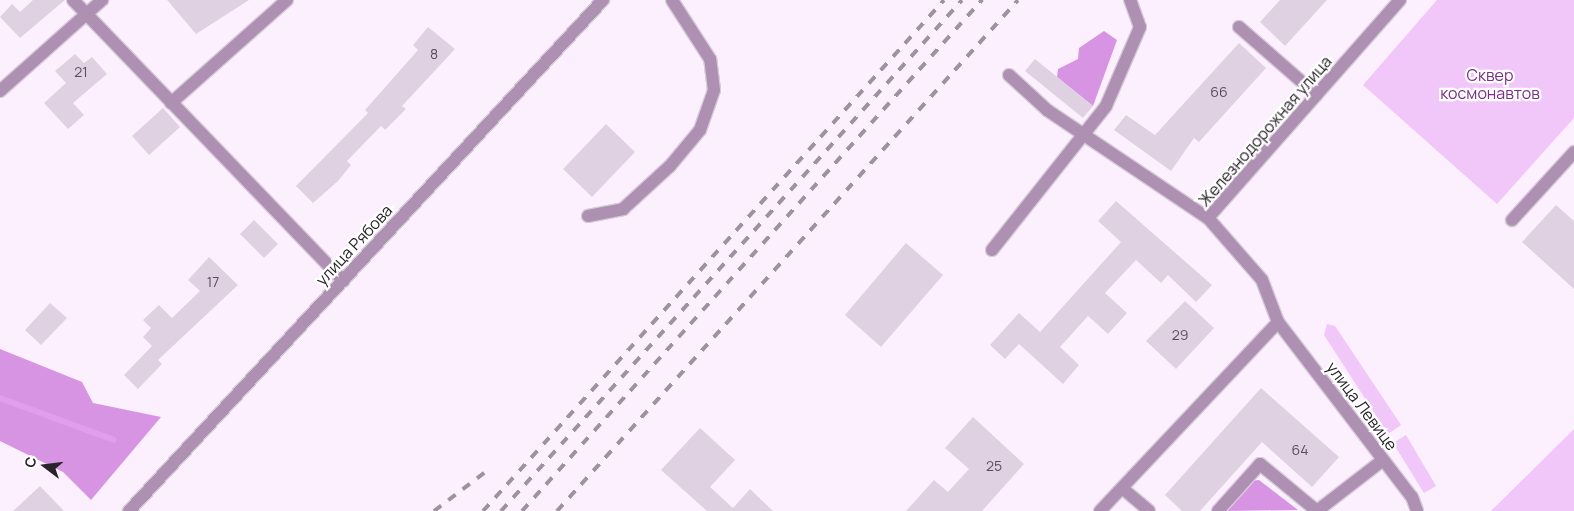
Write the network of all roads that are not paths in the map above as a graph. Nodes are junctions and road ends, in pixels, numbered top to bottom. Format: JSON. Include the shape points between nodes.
{"nodes":[{"id":1,"x":73,"y":0,"type":"edge"},
{"id":2,"x":102,"y":0,"type":"edge"},
{"id":3,"x":287,"y":0,"type":"edge"},
{"id":4,"x":603,"y":0,"type":"edge"},
{"id":5,"x":672,"y":0,"type":"edge"},
{"id":6,"x":1130,"y":0,"type":"edge"},
{"id":7,"x":1400,"y":0,"type":"edge"},
{"id":8,"x":85,"y":14,"type":"junction"},
{"id":9,"x":1239,"y":27,"type":"dead end"},
{"id":10,"x":1009,"y":75,"type":"dead end"},
{"id":11,"x":0,"y":91,"type":"edge"},
{"id":12,"x":1317,"y":94,"type":"junction"},
{"id":13,"x":171,"y":103,"type":"junction"},
{"id":14,"x":1085,"y":135,"type":"junction"},
{"id":15,"x":1574,"y":152,"type":"edge"},
{"id":16,"x":588,"y":216,"type":"dead end"},
{"id":17,"x":1208,"y":218,"type":"junction"},
{"id":18,"x":1512,"y":220,"type":"dead end"},
{"id":19,"x":992,"y":250,"type":"dead end"},
{"id":20,"x":343,"y":281,"type":"junction"},
{"id":21,"x":1278,"y":322,"type":"junction"},
{"id":22,"x":1383,"y":460,"type":"junction"},
{"id":23,"x":1122,"y":488,"type":"junction"},
{"id":24,"x":128,"y":511,"type":"edge"},
{"id":25,"x":1100,"y":511,"type":"edge"},
{"id":26,"x":1149,"y":511,"type":"edge"},
{"id":27,"x":1218,"y":511,"type":"edge"},
{"id":28,"x":1417,"y":511,"type":"edge"}],
"edges":[{"from":1,"to":8,"type":"street"},
{"from":2,"to":8,"type":"street"},
{"from":3,"to":13,"type":"street"},
{"from":4,"to":20,"type":"street","name":"улица Рябова"},
{"from":5,"to":16,"type":"street","via":[[710,59],[714,90],[700,130],[670,166],[623,209]]},
{"from":6,"to":14,"type":"street","via":[[1140,27],[1106,106]]},
{"from":7,"to":12,"type":"street","name":"Железнодорожная улица"},
{"from":8,"to":11,"type":"street"},
{"from":8,"to":13,"type":"street"},
{"from":9,"to":12,"type":"street"},
{"from":10,"to":14,"type":"street"},
{"from":12,"to":17,"type":"street","name":"Железнодорожная улица"},
{"from":13,"to":20,"type":"street"},
{"from":14,"to":17,"type":"street"},
{"from":14,"to":19,"type":"street"},
{"from":15,"to":18,"type":"street"},
{"from":17,"to":21,"type":"street","name":"Железнодорожная улица","via":[[1262,280]]},
{"from":20,"to":24,"type":"street","name":"улица Рябова"},
{"from":21,"to":22,"type":"street","name":"улица Левице"},
{"from":21,"to":23,"type":"street"},
{"from":22,"to":27,"type":"street","via":[[1318,511],[1260,464]]},
{"from":22,"to":28,"type":"street","name":"улица Левице"},
{"from":23,"to":25,"type":"street"},
{"from":23,"to":26,"type":"street"}]}
